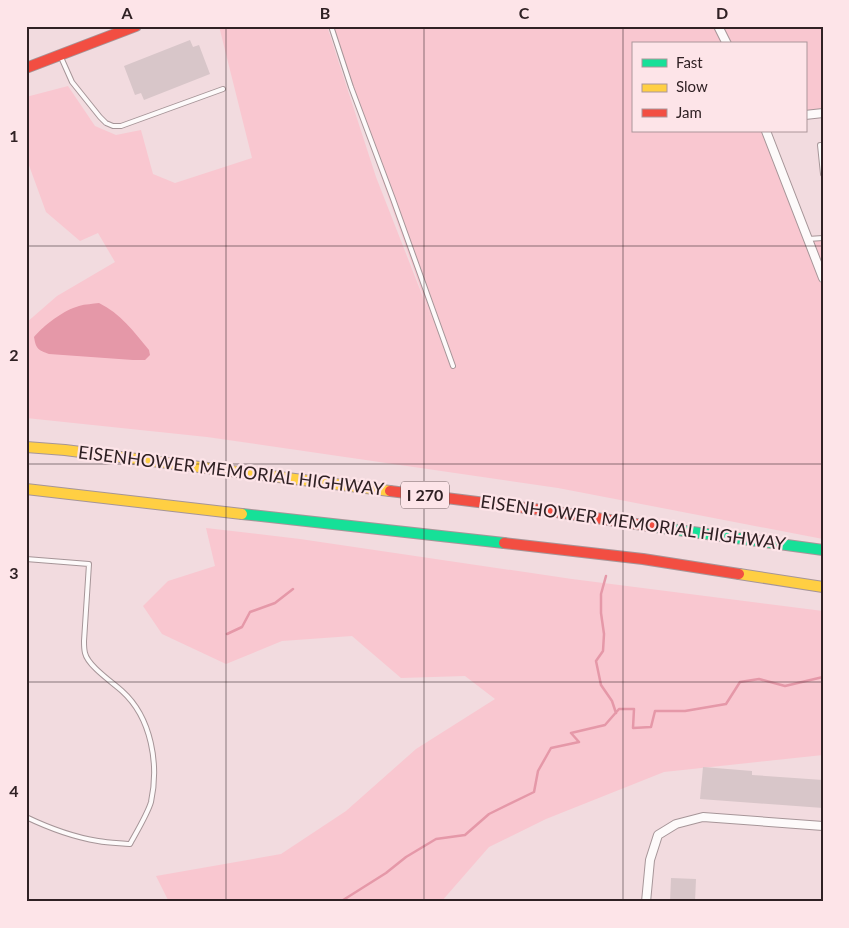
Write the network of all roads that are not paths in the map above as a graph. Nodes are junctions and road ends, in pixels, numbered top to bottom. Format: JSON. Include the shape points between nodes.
{"nodes":[{"id":1,"x":136,"y":26,"type":"edge"},
{"id":2,"x":331,"y":26,"type":"edge"},
{"id":3,"x":718,"y":26,"type":"edge"},
{"id":4,"x":726,"y":42,"type":"edge"},
{"id":5,"x":60,"y":55,"type":"junction"},
{"id":6,"x":26,"y":68,"type":"edge"},
{"id":7,"x":223,"y":89,"type":"dead end"},
{"id":8,"x":823,"y":113,"type":"edge"},
{"id":9,"x":806,"y":115,"type":"edge"},
{"id":10,"x":766,"y":132,"type":"edge"},
{"id":11,"x":823,"y":145,"type":"edge"},
{"id":12,"x":823,"y":174,"type":"edge"},
{"id":13,"x":823,"y":238,"type":"edge"},
{"id":14,"x":808,"y":239,"type":"junction"},
{"id":15,"x":823,"y":278,"type":"edge"},
{"id":16,"x":454,"y":366,"type":"dead end"},
{"id":17,"x":26,"y":447,"type":"edge"},
{"id":18,"x":26,"y":489,"type":"edge"},
{"id":19,"x":823,"y":550,"type":"edge"},
{"id":20,"x":26,"y":559,"type":"edge"},
{"id":21,"x":823,"y":587,"type":"edge"},
{"id":22,"x":26,"y":817,"type":"edge"},
{"id":23,"x":823,"y":826,"type":"edge"},
{"id":24,"x":646,"y":902,"type":"edge"}],
"edges":[{"from":1,"to":5,"type":"main road"},
{"from":2,"to":16,"type":"lane"},
{"from":3,"to":4,"type":"street"},
{"from":5,"to":6,"type":"main road"},
{"from":5,"to":7,"type":"lane","via":[[72,82],[100,117],[114,126]]},
{"from":8,"to":9,"type":"street"},
{"from":10,"to":14,"type":"street"},
{"from":11,"to":12,"type":"lane","via":[[820,145]]},
{"from":13,"to":14,"type":"lane"},
{"from":14,"to":15,"type":"street"},
{"from":17,"to":19,"type":"main road","name":"EISENHOWER MEMORIAL HIGHWAY","number":"I 270","via":[[550,510]]},
{"from":18,"to":21,"type":"main road","name":"EISENHOWER MEMORIAL HIGHWAY","number":"I 270","via":[[643,559]]},
{"from":20,"to":22,"type":"lane","via":[[89,564],[84,642],[87,659],[123,692],[142,718],[152,744],[154,776],[150,804],[130,844],[74,836]]},
{"from":23,"to":24,"type":"street","via":[[703,817],[676,824],[658,835],[650,860]]}]}
